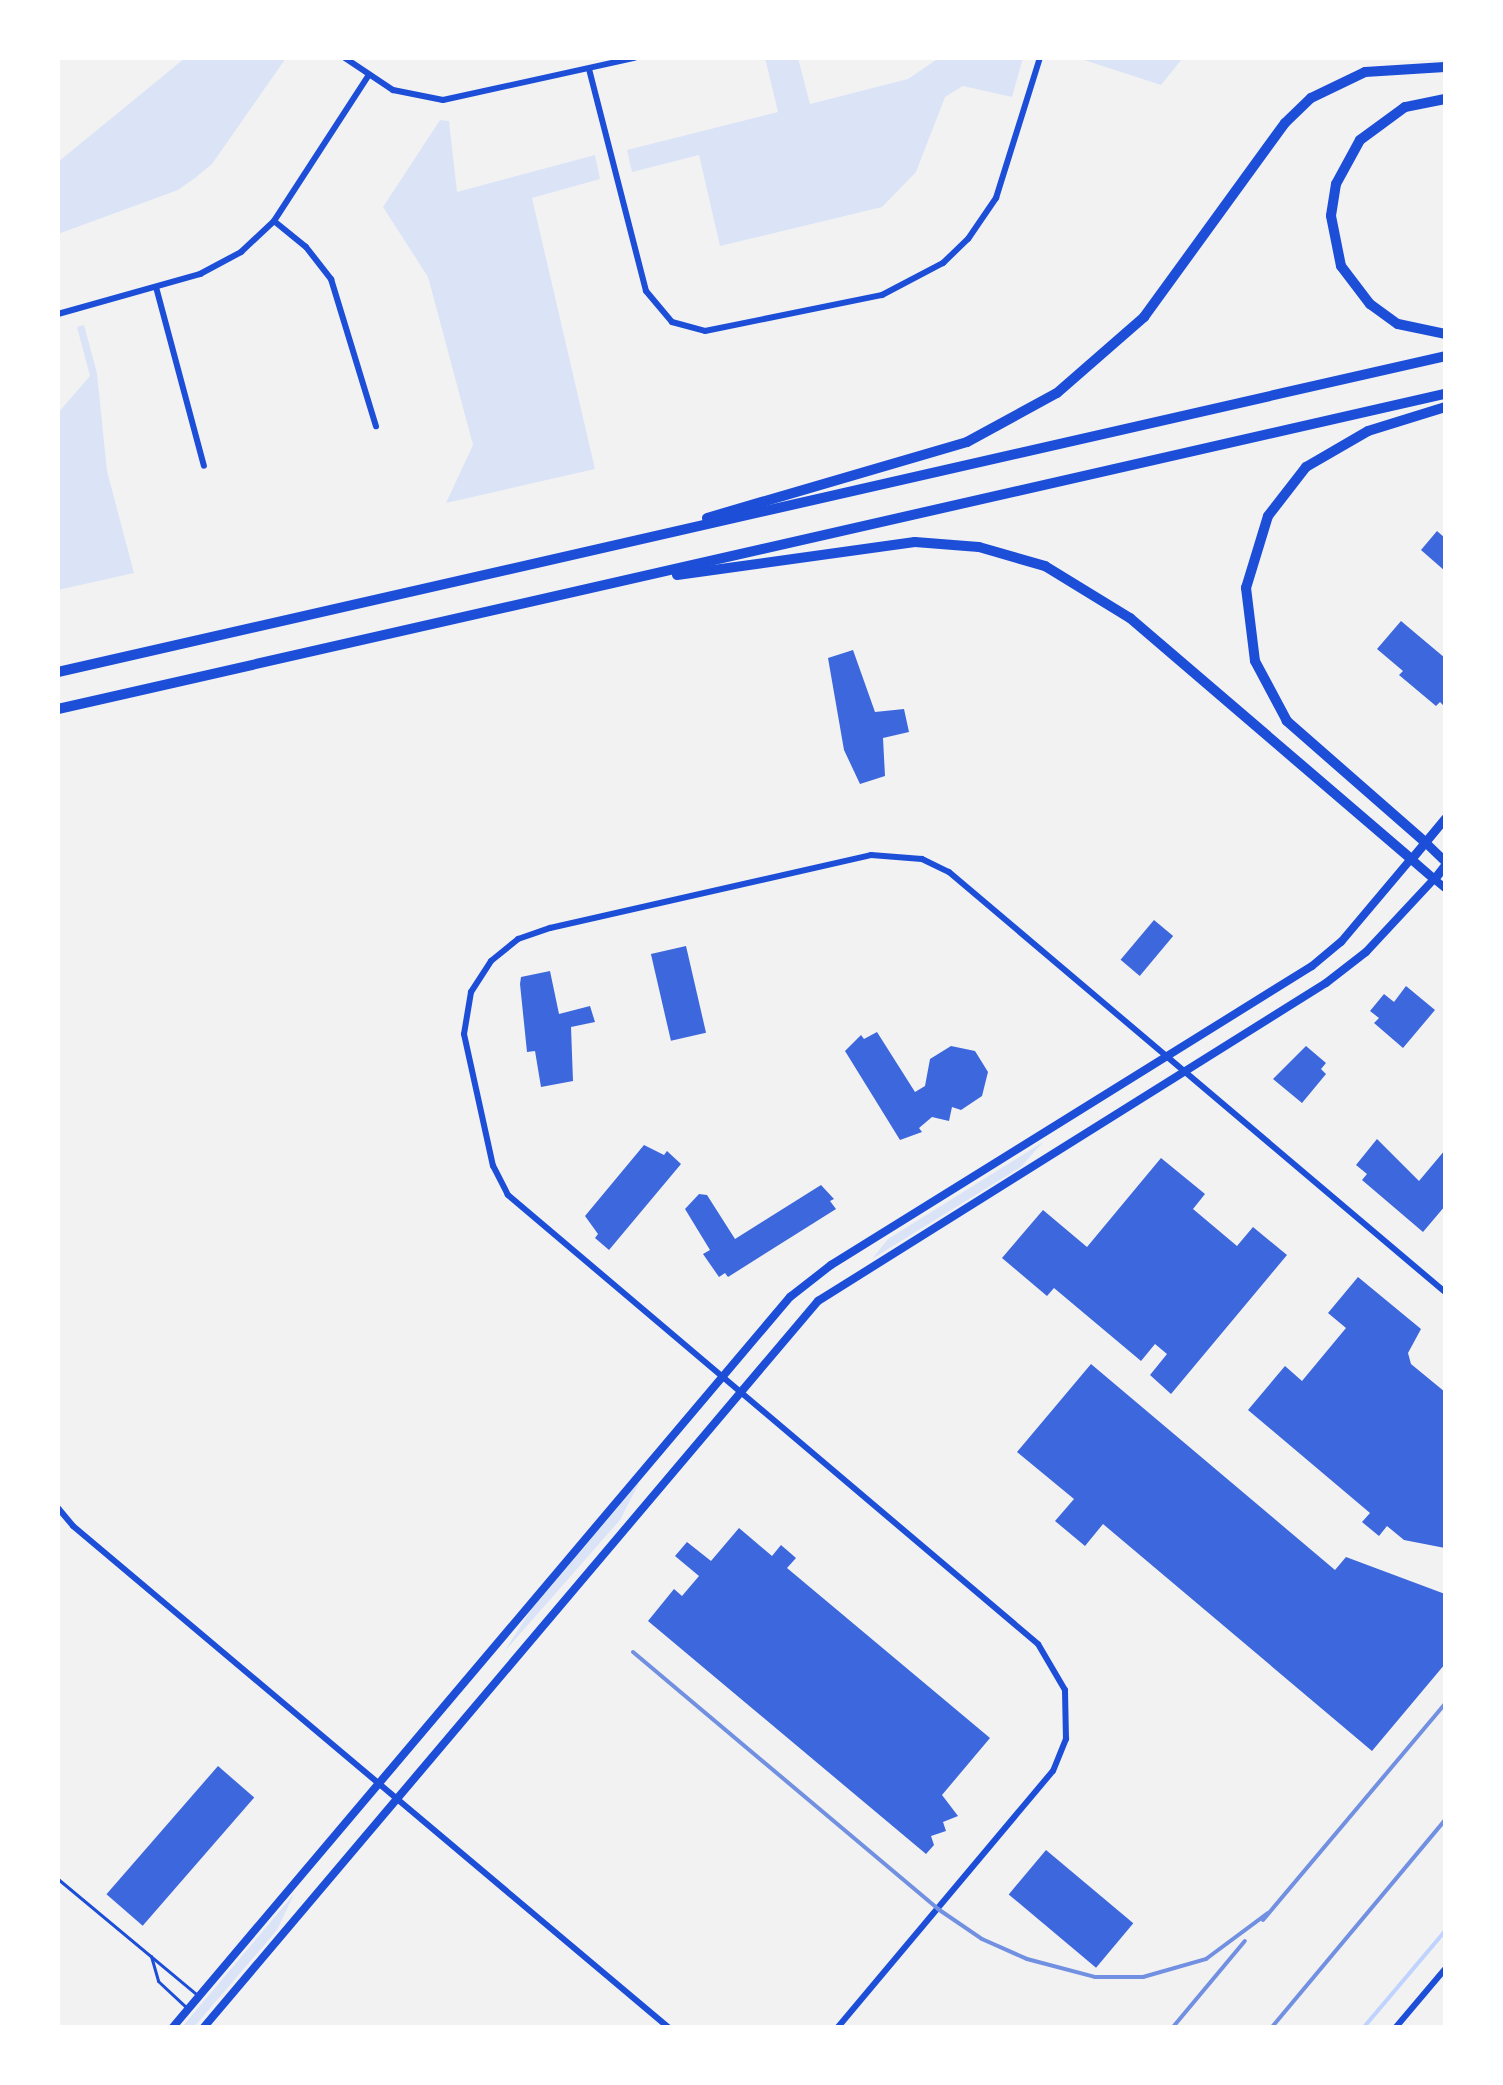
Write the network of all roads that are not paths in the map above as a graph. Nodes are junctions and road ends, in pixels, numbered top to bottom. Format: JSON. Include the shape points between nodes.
{"nodes":[{"id":1,"x":345,"y":58,"type":"edge"},
{"id":2,"x":634,"y":58,"type":"edge"},
{"id":3,"x":1040,"y":58,"type":"edge"},
{"id":4,"x":1445,"y":67,"type":"edge"},
{"id":5,"x":589,"y":69,"type":"junction"},
{"id":6,"x":368,"y":76,"type":"junction"},
{"id":7,"x":1445,"y":99,"type":"edge"},
{"id":8,"x":274,"y":221,"type":"junction"},
{"id":9,"x":156,"y":287,"type":"junction"},
{"id":10,"x":58,"y":314,"type":"edge"},
{"id":11,"x":1445,"y":334,"type":"edge"},
{"id":12,"x":1445,"y":356,"type":"edge"},
{"id":13,"x":1445,"y":394,"type":"edge"},
{"id":14,"x":1445,"y":407,"type":"edge"},
{"id":15,"x":376,"y":426,"type":"dead end"},
{"id":16,"x":204,"y":466,"type":"dead end"},
{"id":17,"x":588,"y":552,"type":"junction"},
{"id":18,"x":600,"y":586,"type":"junction"},
{"id":19,"x":58,"y":672,"type":"edge"},
{"id":20,"x":58,"y":709,"type":"edge"},
{"id":21,"x":1445,"y":818,"type":"edge"},
{"id":22,"x":1425,"y":842,"type":"junction"},
{"id":23,"x":1411,"y":859,"type":"junction"},
{"id":24,"x":1445,"y":863,"type":"edge"},
{"id":25,"x":1434,"y":879,"type":"junction"},
{"id":26,"x":1445,"y":888,"type":"edge"},
{"id":27,"x":1165,"y":1056,"type":"junction"},
{"id":28,"x":1184,"y":1072,"type":"junction"},
{"id":29,"x":1445,"y":1292,"type":"edge"},
{"id":30,"x":721,"y":1376,"type":"junction"},
{"id":31,"x":738,"y":1390,"type":"junction"},
{"id":32,"x":58,"y":1508,"type":"edge"},
{"id":33,"x":377,"y":1785,"type":"junction"},
{"id":34,"x":395,"y":1799,"type":"junction"},
{"id":35,"x":58,"y":1879,"type":"edge"},
{"id":36,"x":151,"y":1956,"type":"junction"},
{"id":37,"x":1445,"y":1969,"type":"edge"},
{"id":38,"x":199,"y":1996,"type":"junction"},
{"id":39,"x":188,"y":2009,"type":"junction"},
{"id":40,"x":173,"y":2027,"type":"edge"},
{"id":41,"x":204,"y":2027,"type":"edge"},
{"id":42,"x":668,"y":2027,"type":"edge"},
{"id":43,"x":838,"y":2027,"type":"edge"},
{"id":44,"x":1396,"y":2027,"type":"edge"}],
"edges":[{"from":1,"to":6,"type":"street"},
{"from":2,"to":5,"type":"street"},
{"from":3,"to":5,"type":"street","via":[[999,190],[968,239],[943,263],[904,286],[855,301],[720,330],[686,329],[672,322],[642,283]]},
{"from":4,"to":17,"type":"highway","via":[[1365,72],[1311,98],[1285,123],[1144,317],[1082,374],[1029,410],[937,452]]},
{"from":5,"to":6,"type":"street","via":[[443,100],[407,95]]},
{"from":6,"to":8,"type":"street"},
{"from":7,"to":11,"type":"highway","via":[[1405,107],[1360,140],[1339,175],[1331,216],[1341,266],[1370,304],[1411,329]]},
{"from":8,"to":9,"type":"street","via":[[221,265]]},
{"from":8,"to":15,"type":"street","via":[[306,247],[331,279]]},
{"from":9,"to":10,"type":"street"},
{"from":9,"to":16,"type":"street"},
{"from":12,"to":17,"type":"highway"},
{"from":13,"to":18,"type":"highway"},
{"from":14,"to":22,"type":"highway","via":[[1368,431],[1306,467],[1268,516],[1246,588],[1255,661],[1287,721]]},
{"from":17,"to":19,"type":"highway"},
{"from":18,"to":20,"type":"highway"},
{"from":18,"to":23,"type":"highway","via":[[886,544],[948,543],[1013,555],[1104,598]]},
{"from":21,"to":22,"type":"main road"},
{"from":22,"to":23,"type":"main road"},
{"from":22,"to":24,"type":"main road"},
{"from":23,"to":25,"type":"main road"},
{"from":23,"to":27,"type":"main road","via":[[1327,955]]},
{"from":24,"to":25,"type":"main road"},
{"from":25,"to":26,"type":"main road"},
{"from":25,"to":28,"type":"main road","via":[[1348,967]]},
{"from":27,"to":28,"type":"street"},
{"from":27,"to":30,"type":"main road","via":[[803,1284]]},
{"from":27,"to":30,"type":"street","via":[[949,872],[893,853],[530,934],[499,952],[471,992],[464,1022],[493,1166],[508,1195]]},
{"from":28,"to":29,"type":"street"},
{"from":28,"to":31,"type":"main road","via":[[839,1286],[791,1327]]},
{"from":30,"to":31,"type":"street"},
{"from":30,"to":33,"type":"main road"},
{"from":31,"to":34,"type":"main road"},
{"from":31,"to":43,"type":"street","via":[[1038,1644],[1060,1675],[1068,1705],[1059,1759]]},
{"from":32,"to":33,"type":"street"},
{"from":33,"to":34,"type":"street"},
{"from":33,"to":38,"type":"main road"},
{"from":34,"to":41,"type":"main road"},
{"from":34,"to":42,"type":"street"},
{"from":35,"to":36,"type":"lane"},
{"from":36,"to":38,"type":"lane"},
{"from":36,"to":39,"type":"lane","via":[[158,1981]]},
{"from":37,"to":44,"type":"street"},
{"from":38,"to":39,"type":"main road"},
{"from":39,"to":40,"type":"main road"}]}
